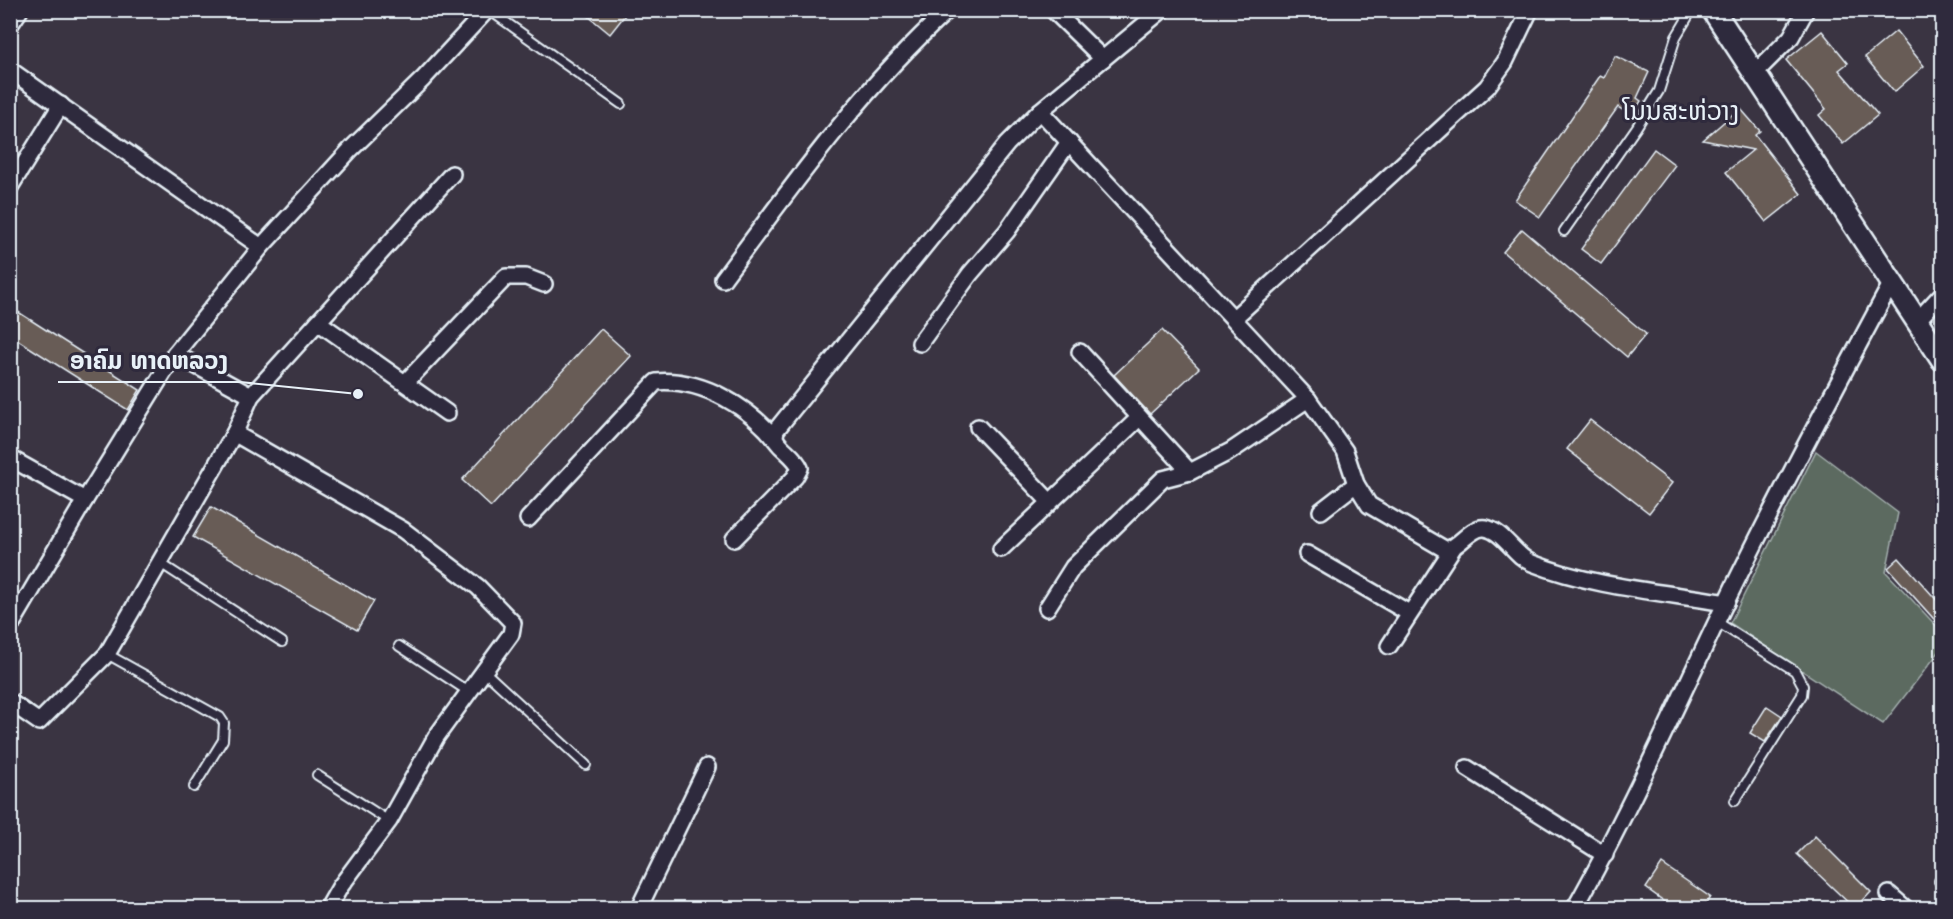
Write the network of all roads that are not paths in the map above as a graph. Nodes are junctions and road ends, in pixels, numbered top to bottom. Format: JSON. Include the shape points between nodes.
{"nodes":[{"id":1,"x":20,"y":10,"type":"edge"},
{"id":2,"x":488,"y":10,"type":"edge"},
{"id":3,"x":948,"y":10,"type":"edge"},
{"id":4,"x":1053,"y":10,"type":"edge"},
{"id":5,"x":1162,"y":10,"type":"edge"},
{"id":6,"x":1530,"y":10,"type":"edge"},
{"id":7,"x":1692,"y":10,"type":"edge"},
{"id":8,"x":1713,"y":10,"type":"edge"},
{"id":9,"x":1806,"y":10,"type":"edge"},
{"id":10,"x":10,"y":25,"type":"edge"},
{"id":11,"x":1103,"y":59,"type":"junction"},
{"id":12,"x":10,"y":70,"type":"edge"},
{"id":13,"x":1756,"y":72,"type":"junction"},
{"id":14,"x":621,"y":104,"type":"dead end"},
{"id":15,"x":61,"y":105,"type":"junction"},
{"id":16,"x":1040,"y":111,"type":"junction"},
{"id":17,"x":1069,"y":142,"type":"junction"},
{"id":18,"x":452,"y":174,"type":"dead end"},
{"id":19,"x":10,"y":187,"type":"edge"},
{"id":20,"x":1564,"y":231,"type":"dead end"},
{"id":21,"x":261,"y":247,"type":"junction"},
{"id":22,"x":723,"y":279,"type":"dead end"},
{"id":23,"x":1892,"y":282,"type":"junction"},
{"id":24,"x":544,"y":284,"type":"dead end"},
{"id":25,"x":1942,"y":294,"type":"edge"},
{"id":26,"x":1234,"y":318,"type":"junction"},
{"id":27,"x":1917,"y":321,"type":"junction"},
{"id":28,"x":318,"y":322,"type":"junction"},
{"id":29,"x":920,"y":343,"type":"dead end"},
{"id":30,"x":1080,"y":352,"type":"dead end"},
{"id":31,"x":175,"y":354,"type":"junction"},
{"id":32,"x":1942,"y":359,"type":"edge"},
{"id":33,"x":405,"y":383,"type":"junction"},
{"id":34,"x":251,"y":396,"type":"junction"},
{"id":35,"x":1308,"y":399,"type":"junction"},
{"id":36,"x":447,"y":413,"type":"dead end"},
{"id":37,"x":1138,"y":418,"type":"junction"},
{"id":38,"x":978,"y":427,"type":"dead end"},
{"id":39,"x":235,"y":432,"type":"junction"},
{"id":40,"x":775,"y":436,"type":"junction"},
{"id":41,"x":10,"y":458,"type":"edge"},
{"id":42,"x":1191,"y":472,"type":"junction"},
{"id":43,"x":1356,"y":484,"type":"junction"},
{"id":44,"x":85,"y":500,"type":"junction"},
{"id":45,"x":1049,"y":501,"type":"junction"},
{"id":46,"x":1321,"y":511,"type":"dead end"},
{"id":47,"x":528,"y":519,"type":"dead end"},
{"id":48,"x":734,"y":539,"type":"dead end"},
{"id":49,"x":1453,"y":548,"type":"junction"},
{"id":50,"x":1001,"y":549,"type":"dead end"},
{"id":51,"x":1307,"y":554,"type":"dead end"},
{"id":52,"x":158,"y":562,"type":"junction"},
{"id":53,"x":1726,"y":603,"type":"junction"},
{"id":54,"x":1047,"y":608,"type":"dead end"},
{"id":55,"x":1409,"y":613,"type":"junction"},
{"id":56,"x":1717,"y":622,"type":"junction"},
{"id":57,"x":10,"y":627,"type":"edge"},
{"id":58,"x":282,"y":642,"type":"dead end"},
{"id":59,"x":399,"y":646,"type":"dead end"},
{"id":60,"x":1389,"y":646,"type":"dead end"},
{"id":61,"x":107,"y":654,"type":"junction"},
{"id":62,"x":484,"y":671,"type":"junction"},
{"id":63,"x":469,"y":692,"type":"junction"},
{"id":64,"x":10,"y":702,"type":"edge"},
{"id":65,"x":586,"y":765,"type":"dead end"},
{"id":66,"x":707,"y":767,"type":"dead end"},
{"id":67,"x":1467,"y":768,"type":"dead end"},
{"id":68,"x":317,"y":775,"type":"dead end"},
{"id":69,"x":194,"y":787,"type":"dead end"},
{"id":70,"x":1735,"y":801,"type":"dead end"},
{"id":71,"x":389,"y":821,"type":"junction"},
{"id":72,"x":1605,"y":855,"type":"junction"},
{"id":73,"x":1890,"y":894,"type":"dead end"},
{"id":74,"x":328,"y":909,"type":"edge"},
{"id":75,"x":639,"y":909,"type":"edge"},
{"id":76,"x":1575,"y":909,"type":"edge"},
{"id":77,"x":1905,"y":909,"type":"edge"}],
"edges":[{"from":1,"to":10,"type":"street"},
{"from":2,"to":14,"type":"lane"},
{"from":2,"to":21,"type":"street"},
{"from":3,"to":22,"type":"street","via":[[877,81]]},
{"from":4,"to":11,"type":"street"},
{"from":5,"to":11,"type":"street"},
{"from":6,"to":26,"type":"street","via":[[1506,62],[1487,87]]},
{"from":7,"to":20,"type":"lane","via":[[1676,37],[1659,90]]},
{"from":8,"to":13,"type":"main road"},
{"from":9,"to":13,"type":"street","via":[[1791,37]]},
{"from":11,"to":16,"type":"street"},
{"from":12,"to":15,"type":"street"},
{"from":13,"to":23,"type":"main road"},
{"from":15,"to":19,"type":"street"},
{"from":15,"to":21,"type":"street"},
{"from":16,"to":17,"type":"street"},
{"from":16,"to":40,"type":"street","via":[[1007,144]]},
{"from":17,"to":26,"type":"street"},
{"from":17,"to":29,"type":"street","via":[[1007,231]]},
{"from":18,"to":28,"type":"street"},
{"from":21,"to":31,"type":"street"},
{"from":23,"to":27,"type":"main road"},
{"from":23,"to":53,"type":"street"},
{"from":24,"to":33,"type":"street","via":[[526,277],[506,277]]},
{"from":25,"to":27,"type":"street"},
{"from":26,"to":35,"type":"street"},
{"from":27,"to":32,"type":"main road"},
{"from":28,"to":33,"type":"street"},
{"from":28,"to":34,"type":"street"},
{"from":30,"to":37,"type":"street"},
{"from":31,"to":34,"type":"street"},
{"from":31,"to":44,"type":"street"},
{"from":33,"to":36,"type":"street"},
{"from":34,"to":39,"type":"street"},
{"from":35,"to":42,"type":"street","via":[[1231,451]]},
{"from":35,"to":43,"type":"street","via":[[1345,451]]},
{"from":37,"to":42,"type":"street"},
{"from":37,"to":45,"type":"street"},
{"from":38,"to":45,"type":"street"},
{"from":39,"to":52,"type":"street"},
{"from":39,"to":62,"type":"street","via":[[403,530],[478,586],[514,628]]},
{"from":40,"to":47,"type":"street","via":[[725,397],[673,381],[656,382]]},
{"from":40,"to":48,"type":"street","via":[[800,468]]},
{"from":41,"to":44,"type":"street"},
{"from":42,"to":54,"type":"street","via":[[1163,479],[1073,567]]},
{"from":43,"to":46,"type":"street"},
{"from":43,"to":49,"type":"street","via":[[1369,505],[1446,550]]},
{"from":44,"to":57,"type":"street"},
{"from":45,"to":50,"type":"street"},
{"from":49,"to":53,"type":"street","via":[[1474,531],[1488,529],[1524,559],[1577,578]]},
{"from":49,"to":55,"type":"street"},
{"from":51,"to":55,"type":"street"},
{"from":52,"to":58,"type":"lane"},
{"from":52,"to":61,"type":"street"},
{"from":53,"to":56,"type":"street"},
{"from":55,"to":60,"type":"street"},
{"from":56,"to":70,"type":"lane","via":[[1795,672],[1803,686],[1802,695]]},
{"from":56,"to":72,"type":"street"},
{"from":59,"to":63,"type":"lane"},
{"from":61,"to":64,"type":"street","via":[[39,722]]},
{"from":61,"to":69,"type":"lane","via":[[225,723],[223,740]]},
{"from":62,"to":63,"type":"street"},
{"from":62,"to":65,"type":"lane"},
{"from":63,"to":71,"type":"street","via":[[436,737]]},
{"from":66,"to":75,"type":"street"},
{"from":67,"to":72,"type":"street"},
{"from":68,"to":71,"type":"lane"},
{"from":71,"to":74,"type":"street"},
{"from":72,"to":76,"type":"street"},
{"from":73,"to":77,"type":"street"}]}
